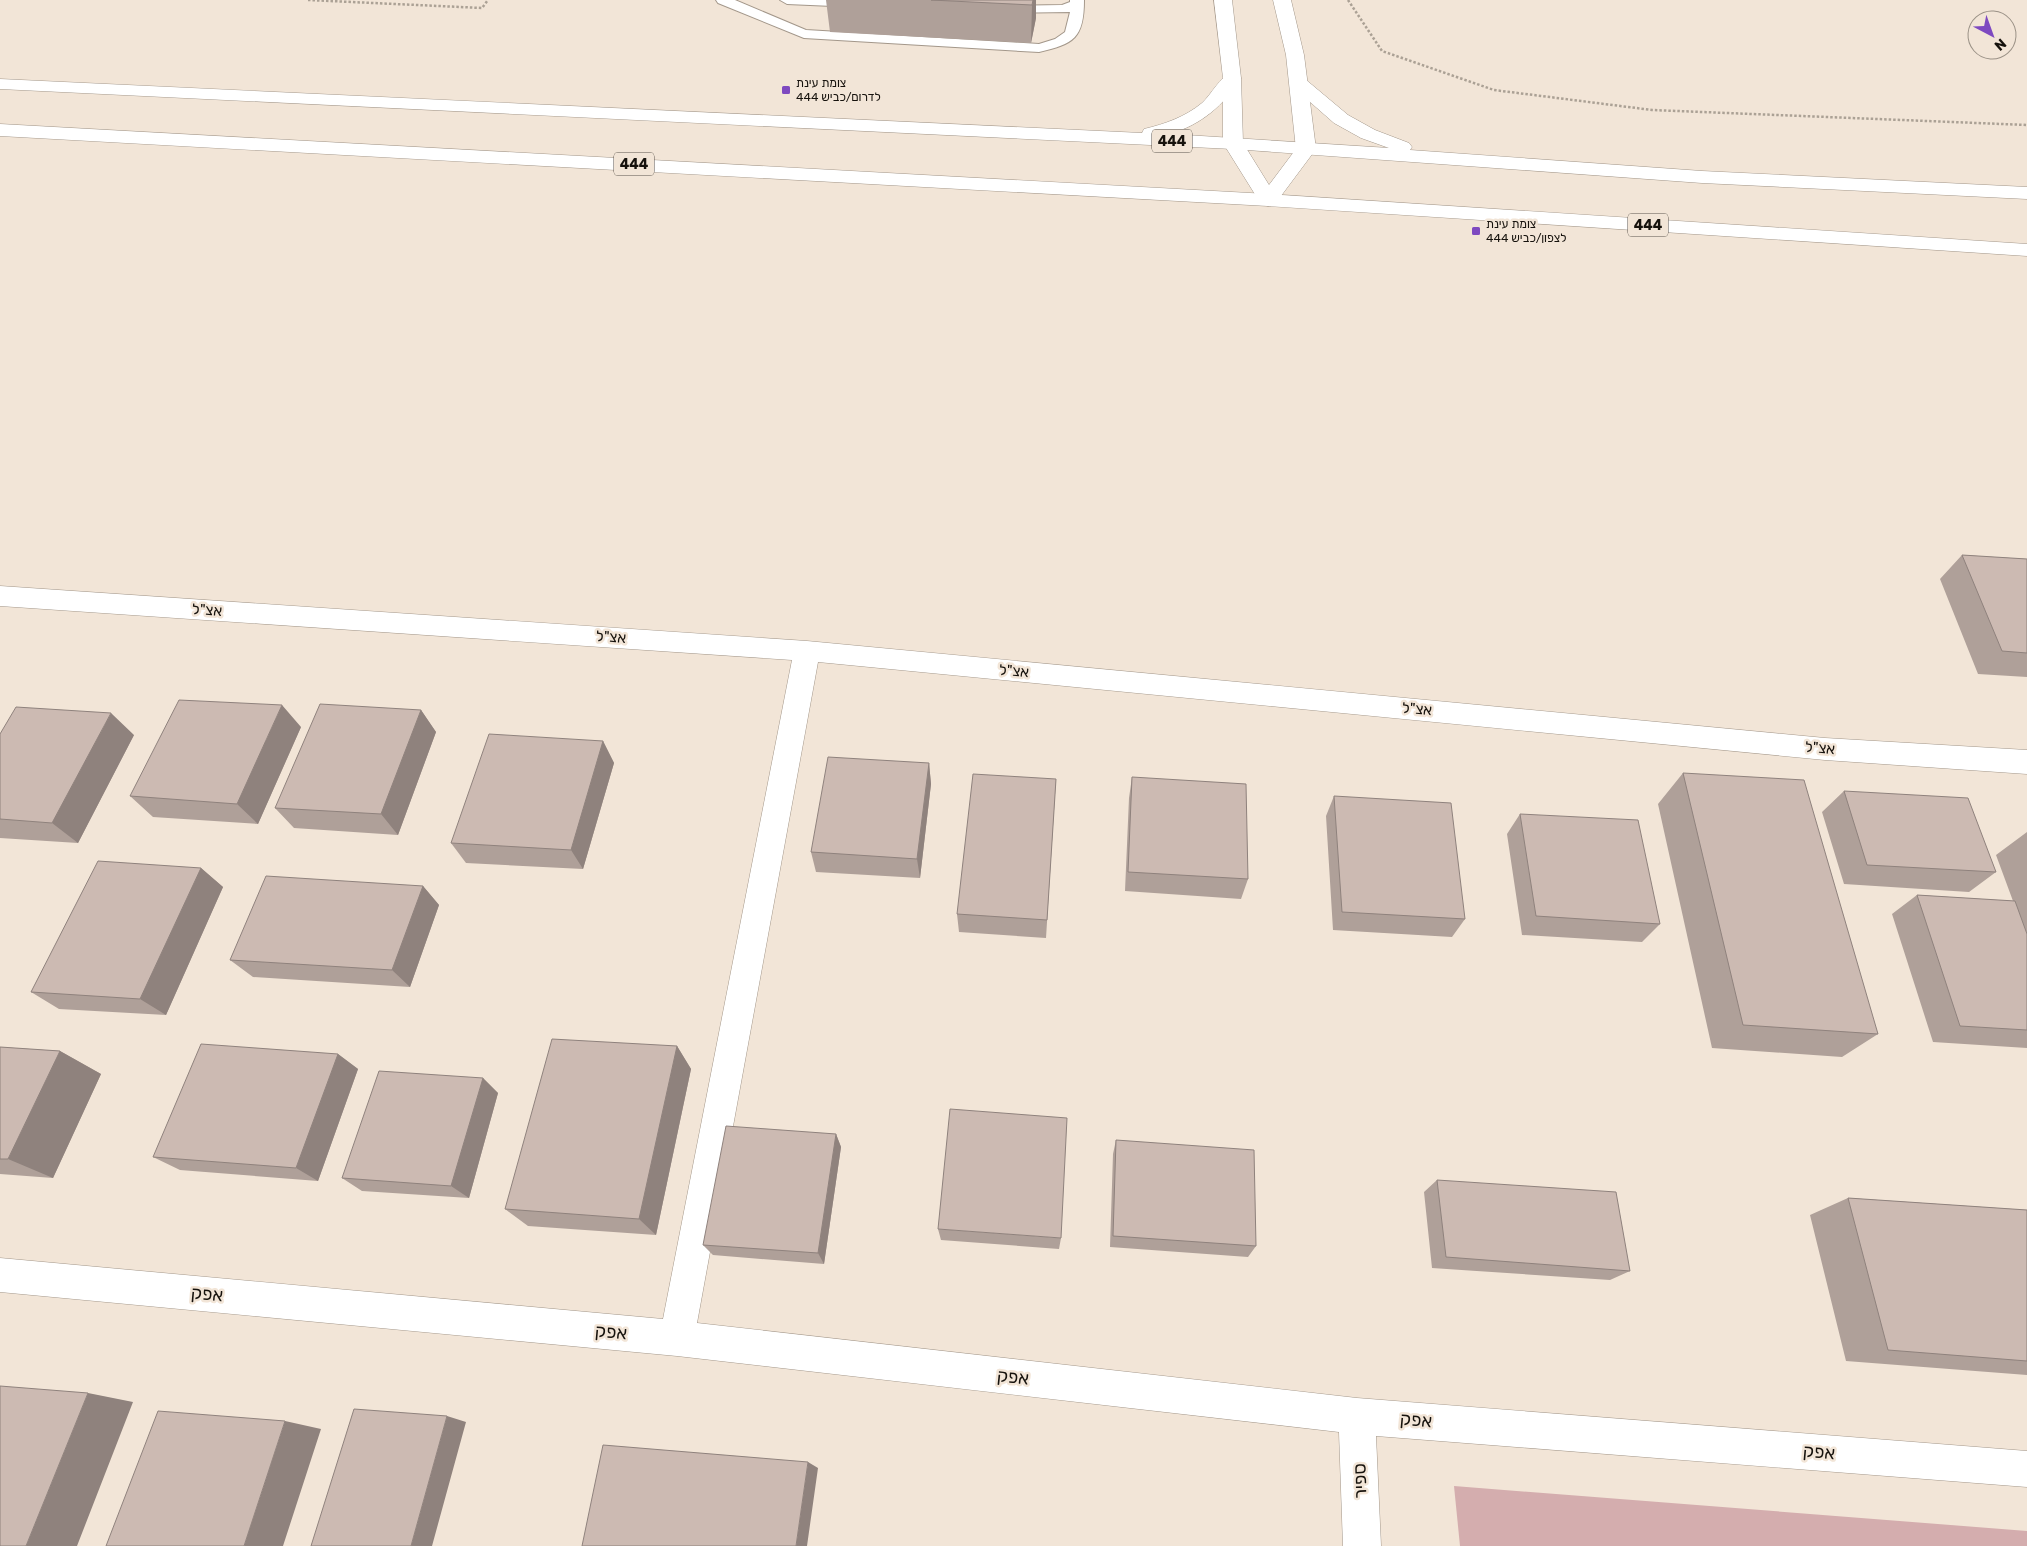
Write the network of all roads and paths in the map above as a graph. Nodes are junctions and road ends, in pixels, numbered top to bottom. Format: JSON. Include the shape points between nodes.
{"nodes":[{"id":1,"x":308,"y":0,"type":"edge"},
{"id":2,"x":488,"y":0,"type":"edge"},
{"id":3,"x":723,"y":0,"type":"edge"},
{"id":4,"x":787,"y":0,"type":"edge"},
{"id":5,"x":1223,"y":0,"type":"edge"},
{"id":6,"x":1282,"y":0,"type":"edge"},
{"id":7,"x":1348,"y":0,"type":"edge"},
{"id":8,"x":1078,"y":2,"type":"edge"},
{"id":9,"x":873,"y":4,"type":"dead end"},
{"id":10,"x":988,"y":8,"type":"dead end"},
{"id":11,"x":1232,"y":78,"type":"junction"},
{"id":12,"x":1299,"y":83,"type":"junction"},
{"id":13,"x":0,"y":84,"type":"edge"},
{"id":14,"x":2027,"y":125,"type":"edge"},
{"id":15,"x":0,"y":130,"type":"edge"},
{"id":16,"x":1112,"y":138,"type":"junction"},
{"id":17,"x":1232,"y":143,"type":"junction"},
{"id":18,"x":1306,"y":148,"type":"junction"},
{"id":19,"x":1445,"y":158,"type":"junction"},
{"id":20,"x":2027,"y":193,"type":"edge"},
{"id":21,"x":1268,"y":200,"type":"junction"},
{"id":22,"x":2027,"y":250,"type":"edge"},
{"id":23,"x":0,"y":596,"type":"edge"},
{"id":24,"x":807,"y":651,"type":"junction"},
{"id":25,"x":2027,"y":762,"type":"edge"},
{"id":26,"x":0,"y":1275,"type":"edge"},
{"id":27,"x":677,"y":1338,"type":"junction"},
{"id":28,"x":1357,"y":1416,"type":"junction"},
{"id":29,"x":2027,"y":1468,"type":"edge"},
{"id":30,"x":1362,"y":1546,"type":"edge"}],
"edges":[{"from":1,"to":2,"type":"path","via":[[482,8]]},
{"from":3,"to":8,"type":"lane","via":[[804,34],[1039,48],[1054,45],[1075,32]]},
{"from":4,"to":9,"type":"lane"},
{"from":5,"to":11,"type":"main road"},
{"from":6,"to":12,"type":"main road"},
{"from":7,"to":14,"type":"path","via":[[1382,51],[1494,90],[1652,110]]},
{"from":8,"to":10,"type":"lane","via":[[1064,9]]},
{"from":11,"to":16,"type":"main road","via":[[1216,101],[1188,121],[1171,129]]},
{"from":11,"to":17,"type":"main road"},
{"from":12,"to":18,"type":"main road"},
{"from":12,"to":19,"type":"main road","via":[[1341,119],[1368,134]]},
{"from":13,"to":16,"type":"main road","number":"444"},
{"from":15,"to":21,"type":"main road","number":"444"},
{"from":16,"to":17,"type":"main road","number":"444"},
{"from":17,"to":18,"type":"main road","number":"444"},
{"from":17,"to":21,"type":"main road"},
{"from":18,"to":19,"type":"main road","number":"444"},
{"from":18,"to":21,"type":"main road"},
{"from":19,"to":20,"type":"main road","number":"444","via":[[1702,178]]},
{"from":21,"to":22,"type":"main road","number":"444"},
{"from":23,"to":24,"type":"main road","name":"אצ\"ל"},
{"from":24,"to":25,"type":"main road","name":"אצ\"ל","via":[[1825,749]]},
{"from":24,"to":27,"type":"main road"},
{"from":26,"to":27,"type":"main road","name":"אפק"},
{"from":27,"to":28,"type":"main road","name":"אפק"},
{"from":28,"to":29,"type":"main road","name":"אפק"},
{"from":28,"to":30,"type":"main road","name":"ספיר"}]}
